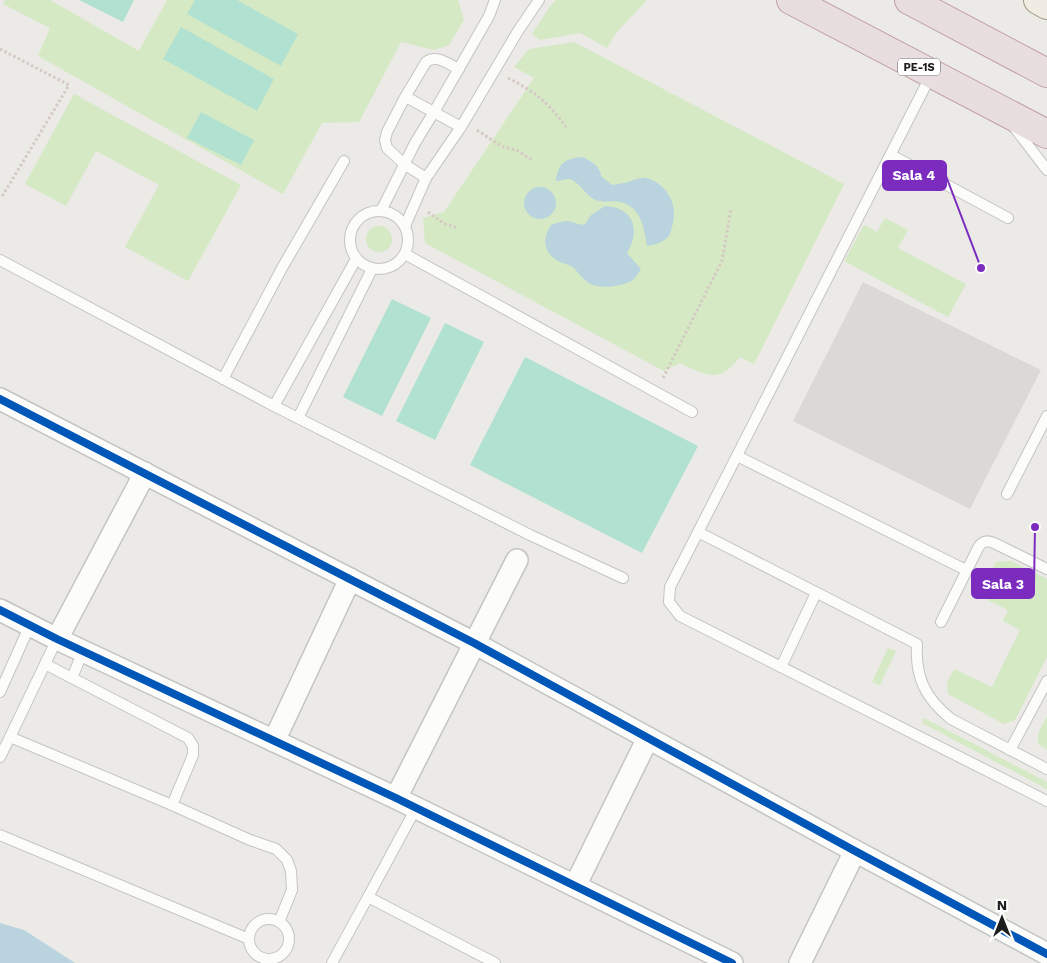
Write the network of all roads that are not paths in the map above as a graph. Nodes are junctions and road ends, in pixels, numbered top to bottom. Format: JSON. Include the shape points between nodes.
{"nodes":[{"id":1,"x":495,"y":0,"type":"edge"},
{"id":2,"x":539,"y":0,"type":"edge"},
{"id":3,"x":791,"y":0,"type":"edge"},
{"id":4,"x":909,"y":0,"type":"edge"},
{"id":5,"x":1038,"y":0,"type":"edge"},
{"id":6,"x":1047,"y":5,"type":"edge"},
{"id":7,"x":459,"y":69,"type":"junction"},
{"id":8,"x":1047,"y":73,"type":"edge"},
{"id":9,"x":932,"y":74,"type":"junction"},
{"id":10,"x":406,"y":97,"type":"junction"},
{"id":11,"x":1002,"y":110,"type":"junction"},
{"id":12,"x":434,"y":112,"type":"junction"},
{"id":13,"x":463,"y":124,"type":"junction"},
{"id":14,"x":1047,"y":134,"type":"edge"},
{"id":15,"x":891,"y":155,"type":"junction"},
{"id":16,"x":344,"y":161,"type":"dead end"},
{"id":17,"x":404,"y":164,"type":"junction"},
{"id":18,"x":1047,"y":170,"type":"edge"},
{"id":19,"x":426,"y":178,"type":"junction"},
{"id":20,"x":381,"y":211,"type":"junction"},
{"id":21,"x":1008,"y":218,"type":"dead end"},
{"id":22,"x":405,"y":226,"type":"junction"},
{"id":23,"x":405,"y":254,"type":"junction"},
{"id":24,"x":356,"y":258,"type":"junction"},
{"id":25,"x":0,"y":260,"type":"edge"},
{"id":26,"x":372,"y":269,"type":"junction"},
{"id":27,"x":223,"y":379,"type":"junction"},
{"id":28,"x":0,"y":399,"type":"edge"},
{"id":29,"x":274,"y":406,"type":"junction"},
{"id":30,"x":692,"y":412,"type":"dead end"},
{"id":31,"x":1047,"y":416,"type":"edge"},
{"id":32,"x":298,"y":418,"type":"junction"},
{"id":33,"x":737,"y":456,"type":"junction"},
{"id":34,"x":145,"y":473,"type":"junction"},
{"id":35,"x":1007,"y":494,"type":"dead end"},
{"id":36,"x":698,"y":532,"type":"junction"},
{"id":37,"x":516,"y":560,"type":"dead end"},
{"id":38,"x":1047,"y":569,"type":"edge"},
{"id":39,"x":966,"y":570,"type":"junction"},
{"id":40,"x":623,"y":578,"type":"dead end"},
{"id":41,"x":350,"y":579,"type":"junction"},
{"id":42,"x":816,"y":593,"type":"junction"},
{"id":43,"x":0,"y":610,"type":"edge"},
{"id":44,"x":941,"y":622,"type":"dead end"},
{"id":45,"x":30,"y":626,"type":"junction"},
{"id":46,"x":57,"y":639,"type":"junction"},
{"id":47,"x":474,"y":643,"type":"junction"},
{"id":48,"x":83,"y":651,"type":"junction"},
{"id":49,"x":45,"y":664,"type":"junction"},
{"id":50,"x":781,"y":667,"type":"junction"},
{"id":51,"x":72,"y":678,"type":"junction"},
{"id":52,"x":1047,"y":681,"type":"edge"},
{"id":53,"x":0,"y":692,"type":"edge"},
{"id":54,"x":10,"y":737,"type":"junction"},
{"id":55,"x":648,"y":738,"type":"junction"},
{"id":56,"x":274,"y":741,"type":"junction"},
{"id":57,"x":1010,"y":750,"type":"junction"},
{"id":58,"x":0,"y":757,"type":"edge"},
{"id":59,"x":1047,"y":769,"type":"edge"},
{"id":60,"x":396,"y":798,"type":"junction"},
{"id":61,"x":1047,"y":801,"type":"edge"},
{"id":62,"x":172,"y":805,"type":"junction"},
{"id":63,"x":416,"y":808,"type":"junction"},
{"id":64,"x":0,"y":835,"type":"edge"},
{"id":65,"x":855,"y":851,"type":"junction"},
{"id":66,"x":575,"y":886,"type":"junction"},
{"id":67,"x":368,"y":897,"type":"junction"},
{"id":68,"x":279,"y":922,"type":"junction"},
{"id":69,"x":249,"y":939,"type":"junction"},
{"id":70,"x":1047,"y":954,"type":"edge"},
{"id":71,"x":332,"y":963,"type":"edge"},
{"id":72,"x":495,"y":963,"type":"edge"},
{"id":73,"x":732,"y":963,"type":"edge"},
{"id":74,"x":800,"y":963,"type":"edge"}],
"edges":[{"from":1,"to":7,"type":"lane"},
{"from":2,"to":13,"type":"lane"},
{"from":3,"to":9,"type":"highway","number":"PE-1S"},
{"from":4,"to":8,"type":"highway"},
{"from":5,"to":6,"type":"main road"},
{"from":7,"to":10,"type":"lane","via":[[431,58]]},
{"from":7,"to":12,"type":"lane"},
{"from":9,"to":11,"type":"highway","number":"PE-1S"},
{"from":9,"to":15,"type":"lane"},
{"from":10,"to":12,"type":"lane"},
{"from":10,"to":17,"type":"lane","via":[[386,140],[387,148]]},
{"from":11,"to":14,"type":"highway","number":"PE-1S"},
{"from":11,"to":18,"type":"lane"},
{"from":12,"to":13,"type":"lane"},
{"from":12,"to":17,"type":"lane"},
{"from":13,"to":19,"type":"lane"},
{"from":15,"to":21,"type":"lane"},
{"from":15,"to":33,"type":"lane"},
{"from":16,"to":27,"type":"lane"},
{"from":17,"to":19,"type":"lane"},
{"from":17,"to":20,"type":"lane"},
{"from":19,"to":22,"type":"lane"},
{"from":20,"to":22,"type":"lane","via":[[399,218]]},
{"from":20,"to":24,"type":"lane","via":[[363,216],[351,231],[351,250]]},
{"from":22,"to":23,"type":"lane","via":[[409,245]]},
{"from":23,"to":26,"type":"lane","via":[[392,267]]},
{"from":23,"to":30,"type":"lane"},
{"from":24,"to":26,"type":"lane"},
{"from":24,"to":29,"type":"lane"},
{"from":25,"to":27,"type":"lane"},
{"from":26,"to":32,"type":"lane"},
{"from":27,"to":29,"type":"lane"},
{"from":28,"to":34,"type":"street"},
{"from":29,"to":32,"type":"lane"},
{"from":31,"to":35,"type":"lane"},
{"from":32,"to":40,"type":"lane"},
{"from":33,"to":36,"type":"lane"},
{"from":33,"to":39,"type":"lane"},
{"from":34,"to":41,"type":"street"},
{"from":34,"to":46,"type":"street"},
{"from":36,"to":42,"type":"lane"},
{"from":36,"to":50,"type":"lane","via":[[670,587],[669,602],[680,616]]},
{"from":37,"to":47,"type":"street"},
{"from":38,"to":39,"type":"lane","via":[[989,541],[980,544]]},
{"from":39,"to":44,"type":"lane"},
{"from":41,"to":47,"type":"street"},
{"from":41,"to":56,"type":"street"},
{"from":42,"to":50,"type":"lane"},
{"from":42,"to":57,"type":"lane","via":[[917,644],[919,674],[931,700],[951,719]]},
{"from":43,"to":45,"type":"street"},
{"from":45,"to":46,"type":"street"},
{"from":45,"to":53,"type":"lane"},
{"from":46,"to":48,"type":"street"},
{"from":46,"to":49,"type":"lane"},
{"from":47,"to":55,"type":"street"},
{"from":47,"to":60,"type":"street"},
{"from":48,"to":51,"type":"lane"},
{"from":48,"to":56,"type":"street"},
{"from":49,"to":51,"type":"lane"},
{"from":49,"to":54,"type":"lane"},
{"from":50,"to":61,"type":"lane"},
{"from":51,"to":62,"type":"lane","via":[[188,738],[193,746],[193,755]]},
{"from":52,"to":57,"type":"lane"},
{"from":54,"to":58,"type":"lane"},
{"from":54,"to":62,"type":"lane"},
{"from":55,"to":65,"type":"street"},
{"from":55,"to":66,"type":"street"},
{"from":56,"to":60,"type":"street"},
{"from":57,"to":59,"type":"lane"},
{"from":60,"to":63,"type":"street"},
{"from":62,"to":68,"type":"lane","via":[[276,849],[287,860],[292,890]]},
{"from":63,"to":66,"type":"street"},
{"from":63,"to":67,"type":"lane"},
{"from":64,"to":69,"type":"lane"},
{"from":65,"to":70,"type":"street"},
{"from":65,"to":74,"type":"street"},
{"from":66,"to":73,"type":"street"},
{"from":67,"to":71,"type":"lane"},
{"from":67,"to":72,"type":"lane"},
{"from":68,"to":69,"type":"lane","via":[[263,920],[256,924]]},
{"from":68,"to":69,"type":"lane","via":[[288,933],[289,940],[283,954],[276,958],[268,959],[255,953]]}]}
